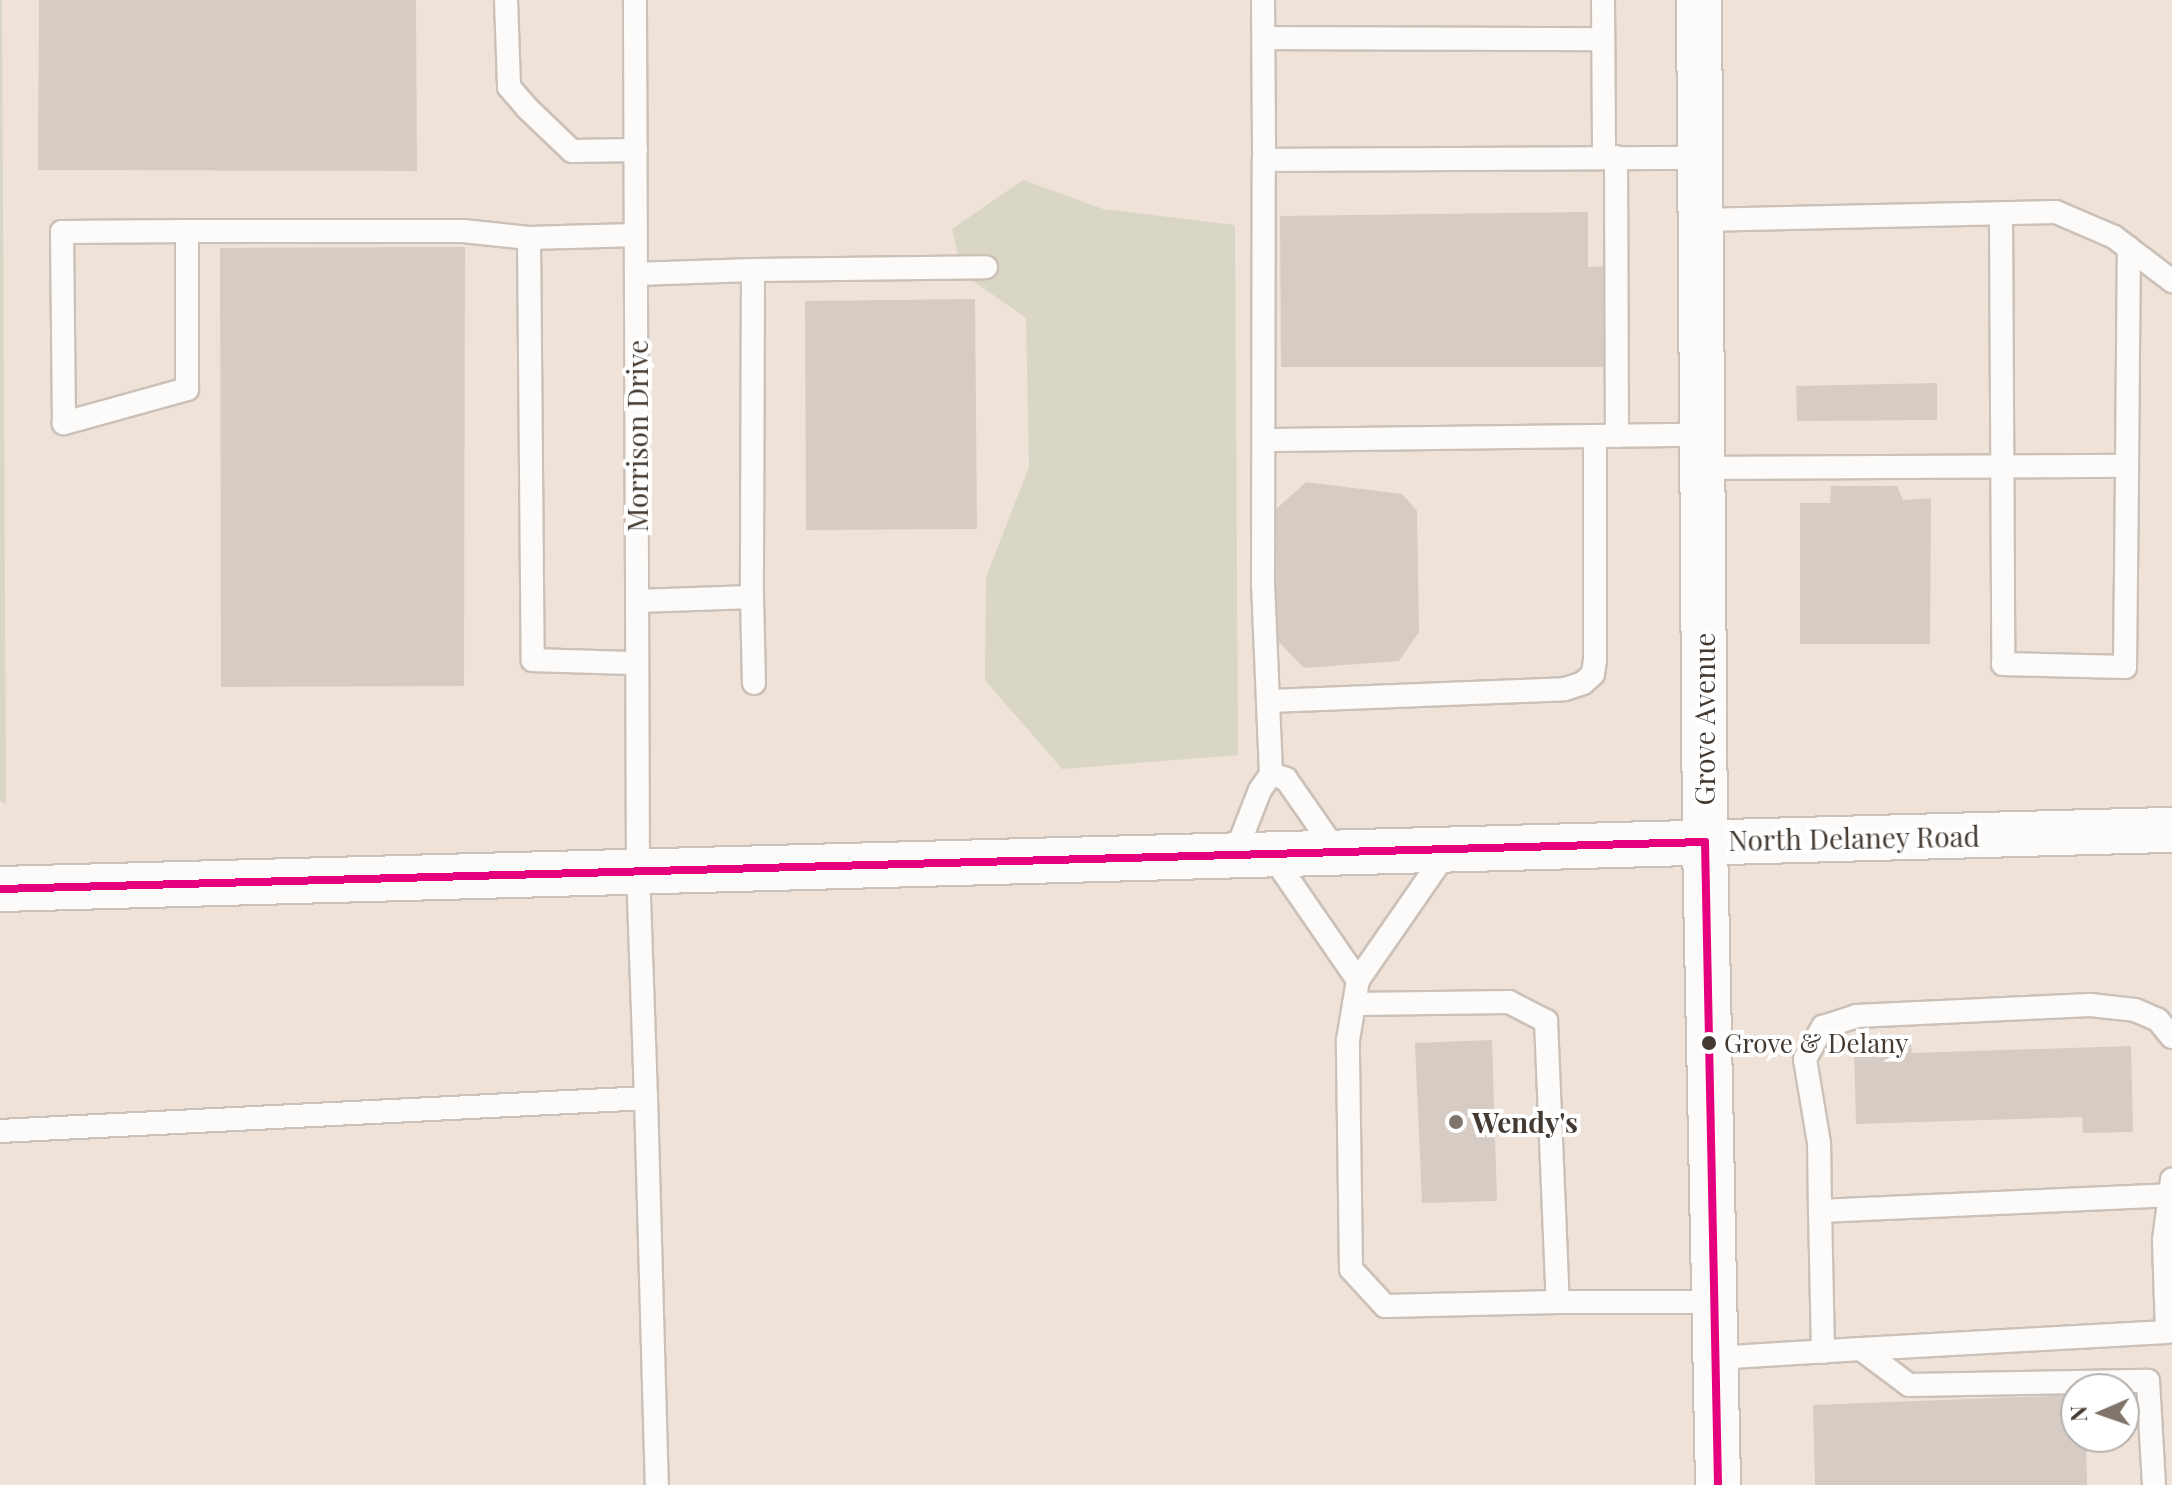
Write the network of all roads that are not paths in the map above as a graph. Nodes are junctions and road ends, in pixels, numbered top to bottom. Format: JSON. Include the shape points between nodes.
{"nodes":[{"id":1,"x":506,"y":0,"type":"edge"},
{"id":2,"x":635,"y":0,"type":"edge"},
{"id":3,"x":1263,"y":0,"type":"edge"},
{"id":4,"x":1603,"y":0,"type":"edge"},
{"id":5,"x":1699,"y":0,"type":"edge"},
{"id":6,"x":1264,"y":38,"type":"junction"},
{"id":7,"x":1603,"y":39,"type":"junction"},
{"id":8,"x":636,"y":150,"type":"junction"},
{"id":9,"x":1610,"y":157,"type":"junction"},
{"id":10,"x":1700,"y":158,"type":"junction"},
{"id":11,"x":1264,"y":160,"type":"junction"},
{"id":12,"x":2001,"y":214,"type":"junction"},
{"id":13,"x":1700,"y":220,"type":"junction"},
{"id":14,"x":187,"y":231,"type":"junction"},
{"id":15,"x":636,"y":235,"type":"junction"},
{"id":16,"x":529,"y":238,"type":"junction"},
{"id":17,"x":2129,"y":248,"type":"junction"},
{"id":18,"x":986,"y":267,"type":"dead end"},
{"id":19,"x":753,"y":270,"type":"junction"},
{"id":20,"x":636,"y":274,"type":"junction"},
{"id":21,"x":2172,"y":281,"type":"edge"},
{"id":22,"x":1606,"y":436,"type":"junction"},
{"id":23,"x":1264,"y":440,"type":"junction"},
{"id":24,"x":1702,"y":451,"type":"junction"},
{"id":25,"x":2003,"y":466,"type":"junction"},
{"id":26,"x":2127,"y":466,"type":"junction"},
{"id":27,"x":752,"y":597,"type":"junction"},
{"id":28,"x":637,"y":601,"type":"junction"},
{"id":29,"x":637,"y":663,"type":"junction"},
{"id":30,"x":754,"y":683,"type":"dead end"},
{"id":31,"x":1270,"y":701,"type":"junction"},
{"id":32,"x":1271,"y":774,"type":"junction"},
{"id":33,"x":2172,"y":830,"type":"edge"},
{"id":34,"x":1705,"y":842,"type":"junction"},
{"id":35,"x":1449,"y":849,"type":"junction"},
{"id":36,"x":1337,"y":852,"type":"junction"},
{"id":37,"x":1253,"y":854,"type":"junction"},
{"id":38,"x":638,"y":871,"type":"junction"},
{"id":39,"x":0,"y":889,"type":"edge"},
{"id":40,"x":1358,"y":980,"type":"junction"},
{"id":41,"x":1354,"y":1004,"type":"junction"},
{"id":42,"x":2172,"y":1037,"type":"edge"},
{"id":43,"x":646,"y":1098,"type":"junction"},
{"id":44,"x":0,"y":1131,"type":"edge"},
{"id":45,"x":2171,"y":1188,"type":"edge"},
{"id":46,"x":1820,"y":1211,"type":"junction"},
{"id":47,"x":1558,"y":1302,"type":"junction"},
{"id":48,"x":1714,"y":1302,"type":"junction"},
{"id":49,"x":1861,"y":1349,"type":"junction"},
{"id":50,"x":1823,"y":1352,"type":"junction"},
{"id":51,"x":1715,"y":1358,"type":"junction"},
{"id":52,"x":657,"y":1485,"type":"edge"},
{"id":53,"x":1718,"y":1485,"type":"edge"},
{"id":54,"x":2154,"y":1485,"type":"edge"}],
"edges":[{"from":1,"to":8,"type":"lane","via":[[509,87],[527,108],[572,151]]},
{"from":2,"to":8,"type":"lane","name":"Morrison Drive"},
{"from":3,"to":6,"type":"lane"},
{"from":4,"to":7,"type":"lane"},
{"from":5,"to":10,"type":"street","name":"Grove Avenue"},
{"from":6,"to":7,"type":"lane"},
{"from":6,"to":11,"type":"lane"},
{"from":7,"to":9,"type":"lane"},
{"from":8,"to":15,"type":"lane","name":"Morrison Drive"},
{"from":9,"to":10,"type":"lane"},
{"from":9,"to":11,"type":"lane"},
{"from":9,"to":22,"type":"lane"},
{"from":10,"to":13,"type":"street","name":"Grove Avenue"},
{"from":11,"to":23,"type":"lane"},
{"from":12,"to":13,"type":"lane"},
{"from":12,"to":17,"type":"lane","via":[[2056,212]]},
{"from":12,"to":25,"type":"lane"},
{"from":13,"to":24,"type":"street","name":"Grove Avenue"},
{"from":14,"to":14,"type":"lane","via":[[187,389],[64,423],[62,232]]},
{"from":14,"to":16,"type":"lane","via":[[463,231]]},
{"from":15,"to":16,"type":"lane"},
{"from":15,"to":20,"type":"lane","name":"Morrison Drive"},
{"from":16,"to":29,"type":"lane","via":[[533,660]]},
{"from":17,"to":21,"type":"lane"},
{"from":17,"to":26,"type":"lane"},
{"from":18,"to":19,"type":"lane"},
{"from":19,"to":20,"type":"lane"},
{"from":19,"to":27,"type":"lane"},
{"from":20,"to":28,"type":"lane","name":"Morrison Drive"},
{"from":22,"to":23,"type":"lane"},
{"from":22,"to":24,"type":"lane"},
{"from":22,"to":31,"type":"lane","via":[[1595,660],[1593,674],[1583,683],[1565,689]]},
{"from":23,"to":31,"type":"lane","via":[[1263,585]]},
{"from":24,"to":25,"type":"lane"},
{"from":24,"to":34,"type":"street","name":"Grove Avenue"},
{"from":25,"to":26,"type":"lane"},
{"from":25,"to":26,"type":"lane","via":[[2003,664],[2125,667]]},
{"from":27,"to":28,"type":"lane"},
{"from":27,"to":30,"type":"lane"},
{"from":28,"to":29,"type":"lane","name":"Morrison Drive"},
{"from":29,"to":38,"type":"lane","name":"Morrison Drive"},
{"from":31,"to":32,"type":"lane"},
{"from":32,"to":36,"type":"lane","via":[[1286,779]]},
{"from":32,"to":37,"type":"lane","via":[[1260,790]]},
{"from":33,"to":34,"type":"street","name":"North Delaney Road"},
{"from":34,"to":35,"type":"street","name":"North Delaney Road"},
{"from":34,"to":48,"type":"street","name":"Grove Avenue"},
{"from":35,"to":36,"type":"street","name":"North Delaney Road"},
{"from":35,"to":40,"type":"lane"},
{"from":36,"to":37,"type":"street","name":"North Delaney Road"},
{"from":37,"to":38,"type":"street","name":"North Delaney Road"},
{"from":37,"to":40,"type":"lane"},
{"from":38,"to":39,"type":"street","name":"North Delaney Road"},
{"from":38,"to":43,"type":"lane","name":"Morrison Drive"},
{"from":40,"to":41,"type":"lane"},
{"from":41,"to":47,"type":"lane","via":[[1509,1002],[1546,1021]]},
{"from":41,"to":47,"type":"lane","via":[[1348,1040],[1351,1269],[1385,1306]]},
{"from":42,"to":46,"type":"lane","via":[[2158,1020],[2135,1010],[2090,1005],[1856,1016],[1823,1027],[1805,1059],[1819,1143]]},
{"from":43,"to":44,"type":"lane"},
{"from":43,"to":52,"type":"lane","name":"Morrison Drive"},
{"from":45,"to":46,"type":"lane"},
{"from":45,"to":49,"type":"lane","via":[[2164,1240],[2167,1332]]},
{"from":46,"to":50,"type":"lane"},
{"from":47,"to":48,"type":"lane"},
{"from":48,"to":51,"type":"street","name":"Grove Avenue"},
{"from":49,"to":50,"type":"lane"},
{"from":49,"to":54,"type":"lane","via":[[1909,1385],[2148,1381]]},
{"from":50,"to":51,"type":"lane"},
{"from":51,"to":53,"type":"street","name":"Grove Avenue"}]}
